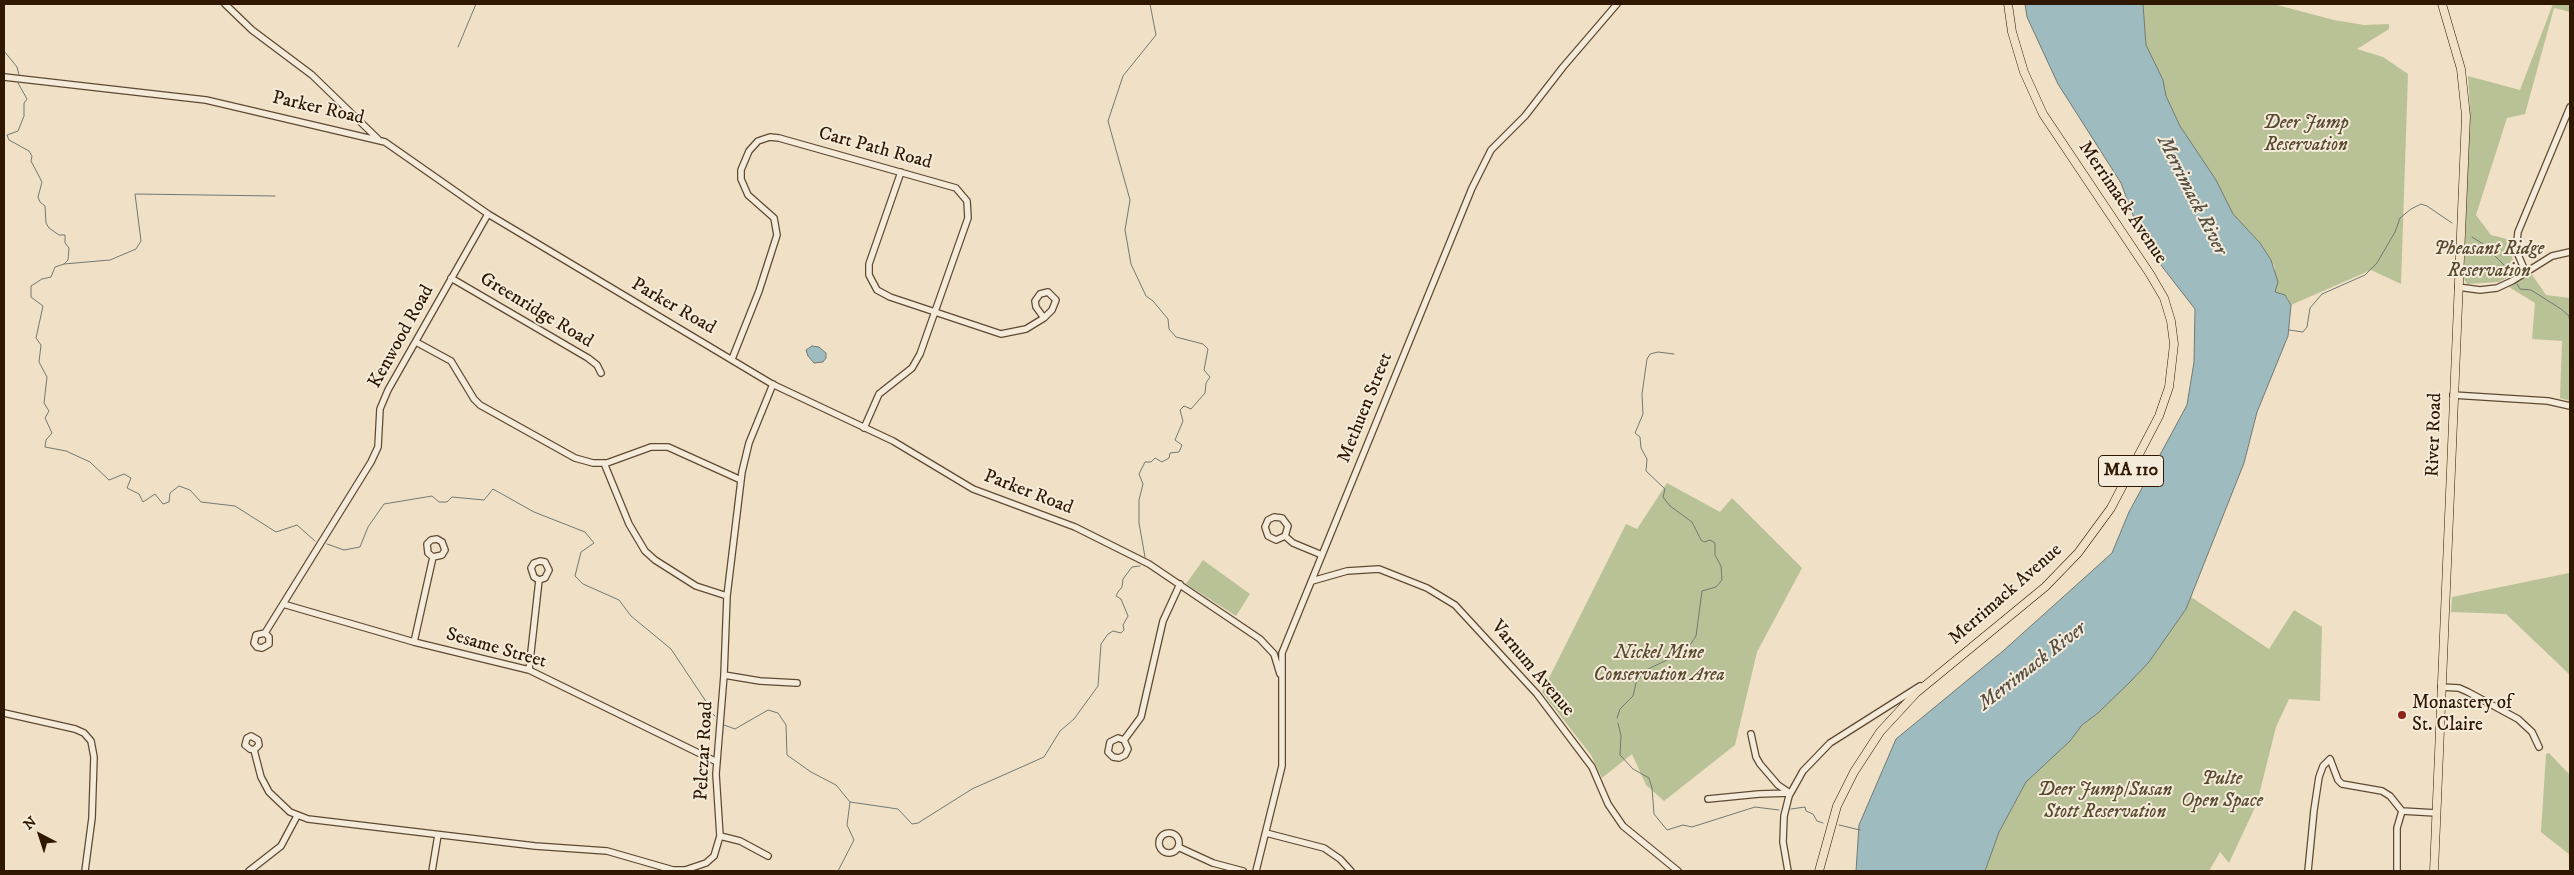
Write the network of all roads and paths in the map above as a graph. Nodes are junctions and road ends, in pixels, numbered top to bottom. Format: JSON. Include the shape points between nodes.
{"nodes":[{"id":1,"x":225,"y":4,"type":"edge"},
{"id":2,"x":1617,"y":4,"type":"edge"},
{"id":3,"x":2008,"y":4,"type":"edge"},
{"id":4,"x":2442,"y":4,"type":"edge"},
{"id":5,"x":4,"y":78,"type":"edge"},
{"id":6,"x":2570,"y":107,"type":"edge"},
{"id":7,"x":380,"y":140,"type":"junction"},
{"id":8,"x":901,"y":172,"type":"junction"},
{"id":9,"x":488,"y":214,"type":"junction"},
{"id":10,"x":2570,"y":252,"type":"edge"},
{"id":11,"x":2526,"y":273,"type":"junction"},
{"id":12,"x":451,"y":278,"type":"junction"},
{"id":13,"x":2458,"y":287,"type":"junction"},
{"id":14,"x":935,"y":312,"type":"junction"},
{"id":15,"x":1044,"y":318,"type":"junction"},
{"id":16,"x":416,"y":342,"type":"junction"},
{"id":17,"x":732,"y":359,"type":"junction"},
{"id":18,"x":600,"y":372,"type":"dead end"},
{"id":19,"x":773,"y":384,"type":"junction"},
{"id":20,"x":2453,"y":395,"type":"junction"},
{"id":21,"x":2570,"y":406,"type":"edge"},
{"id":22,"x":864,"y":428,"type":"junction"},
{"id":23,"x":604,"y":463,"type":"junction"},
{"id":24,"x":741,"y":480,"type":"junction"},
{"id":25,"x":1285,"y":536,"type":"junction"},
{"id":26,"x":1322,"y":555,"type":"junction"},
{"id":27,"x":434,"y":557,"type":"dead end"},
{"id":28,"x":539,"y":580,"type":"dead end"},
{"id":29,"x":1312,"y":582,"type":"junction"},
{"id":30,"x":1180,"y":584,"type":"junction"},
{"id":31,"x":727,"y":596,"type":"junction"},
{"id":32,"x":283,"y":604,"type":"junction"},
{"id":33,"x":265,"y":633,"type":"dead end"},
{"id":34,"x":414,"y":642,"type":"junction"},
{"id":35,"x":529,"y":670,"type":"junction"},
{"id":36,"x":1942,"y":671,"type":"junction"},
{"id":37,"x":1280,"y":674,"type":"junction"},
{"id":38,"x":724,"y":675,"type":"junction"},
{"id":39,"x":797,"y":683,"type":"dead end"},
{"id":40,"x":2441,"y":687,"type":"junction"},
{"id":41,"x":4,"y":714,"type":"edge"},
{"id":42,"x":1751,"y":734,"type":"dead end"},
{"id":43,"x":1124,"y":740,"type":"dead end"},
{"id":44,"x":2539,"y":747,"type":"dead end"},
{"id":45,"x":254,"y":750,"type":"dead end"},
{"id":46,"x":717,"y":762,"type":"junction"},
{"id":47,"x":1790,"y":793,"type":"junction"},
{"id":48,"x":1708,"y":799,"type":"dead end"},
{"id":49,"x":2402,"y":811,"type":"junction"},
{"id":50,"x":2436,"y":813,"type":"junction"},
{"id":51,"x":297,"y":816,"type":"junction"},
{"id":52,"x":1266,"y":833,"type":"junction"},
{"id":53,"x":438,"y":835,"type":"junction"},
{"id":54,"x":720,"y":836,"type":"junction"},
{"id":55,"x":1178,"y":847,"type":"dead end"},
{"id":56,"x":768,"y":856,"type":"dead end"},
{"id":57,"x":85,"y":871,"type":"edge"},
{"id":58,"x":248,"y":871,"type":"edge"},
{"id":59,"x":432,"y":871,"type":"edge"},
{"id":60,"x":1243,"y":871,"type":"edge"},
{"id":61,"x":1256,"y":871,"type":"edge"},
{"id":62,"x":1351,"y":871,"type":"edge"},
{"id":63,"x":1678,"y":871,"type":"edge"},
{"id":64,"x":1788,"y":871,"type":"edge"},
{"id":65,"x":1819,"y":871,"type":"edge"},
{"id":66,"x":2308,"y":871,"type":"edge"},
{"id":67,"x":2397,"y":871,"type":"edge"},
{"id":68,"x":2434,"y":871,"type":"edge"}],
"edges":[{"from":1,"to":7,"type":"street","via":[[252,30],[319,81]]},
{"from":2,"to":26,"type":"street","name":"Methuen Street","via":[[1562,67],[1525,116],[1495,145],[1482,166]]},
{"from":3,"to":36,"type":"main road","name":"Merrimack Avenue","number":"MA 110","via":[[2022,65],[2040,108],[2164,298],[2172,332],[2173,365],[2159,416],[2111,508],[2089,540],[2045,587]]},
{"from":4,"to":13,"type":"main road","name":"River Road","via":[[2461,69],[2466,106]]},
{"from":5,"to":7,"type":"street","name":"Parker Road","via":[[206,100]]},
{"from":6,"to":11,"type":"street","via":[[2518,232],[2516,250]]},
{"from":7,"to":9,"type":"street","name":"Parker Road"},
{"from":8,"to":14,"type":"street","via":[[871,258],[869,275],[874,286],[885,295]]},
{"from":8,"to":14,"type":"street","name":"Cart Path Road","via":[[956,188],[968,205],[966,223]]},
{"from":8,"to":17,"type":"street","name":"Cart Path Road","via":[[775,137],[762,139],[752,147],[741,170],[742,184],[748,194],[772,215],[777,235]]},
{"from":9,"to":12,"type":"street","name":"Kenwood Road"},
{"from":9,"to":17,"type":"street","name":"Parker Road"},
{"from":10,"to":11,"type":"street","via":[[2552,256]]},
{"from":11,"to":13,"type":"street","via":[[2497,288]]},
{"from":12,"to":16,"type":"street","name":"Kenwood Road"},
{"from":12,"to":18,"type":"street","name":"Greenridge Road","via":[[588,358]]},
{"from":13,"to":20,"type":"main road","name":"River Road"},
{"from":14,"to":15,"type":"street","via":[[1001,334],[1021,332]]},
{"from":14,"to":22,"type":"street","name":"Cart Path Road","via":[[916,364],[882,389]]},
{"from":15,"to":15,"type":"street","via":[[1056,304],[1054,296],[1046,292],[1038,295],[1035,301]]},
{"from":16,"to":23,"type":"street","via":[[451,361],[480,405],[575,458]]},
{"from":16,"to":32,"type":"street","name":"Kenwood Road","via":[[380,409],[378,447],[371,462]]},
{"from":17,"to":19,"type":"street","name":"Parker Road"},
{"from":19,"to":22,"type":"street","name":"Parker Road"},
{"from":19,"to":24,"type":"street","name":"Pelczar Road","via":[[746,452]]},
{"from":20,"to":21,"type":"street","via":[[2548,401]]},
{"from":20,"to":40,"type":"main road","name":"River Road"},
{"from":22,"to":30,"type":"street","name":"Parker Road","via":[[898,444],[973,489],[1100,538]]},
{"from":23,"to":24,"type":"street","via":[[651,448],[668,447]]},
{"from":23,"to":31,"type":"street","via":[[633,534],[645,551],[696,586]]},
{"from":24,"to":31,"type":"street","name":"Pelczar Road"},
{"from":25,"to":25,"type":"street","via":[[1288,529],[1284,519],[1274,517],[1268,520],[1265,527],[1268,536],[1276,540]]},
{"from":25,"to":26,"type":"street"},
{"from":26,"to":29,"type":"street","name":"Methuen Street"},
{"from":27,"to":34,"type":"street"},
{"from":28,"to":35,"type":"street"},
{"from":29,"to":37,"type":"street","name":"Methuen Street","via":[[1284,646]]},
{"from":29,"to":63,"type":"street","name":"Varnum Avenue","via":[[1347,571],[1380,570],[1419,585],[1455,605],[1537,694],[1592,767],[1608,804],[1623,826]]},
{"from":30,"to":37,"type":"street","name":"Parker Road","via":[[1266,644],[1277,660]]},
{"from":30,"to":43,"type":"street","via":[[1166,614],[1139,722]]},
{"from":31,"to":38,"type":"street","name":"Pelczar Road"},
{"from":32,"to":33,"type":"street","name":"Kenwood Road"},
{"from":32,"to":34,"type":"street","name":"Sesame Street"},
{"from":34,"to":35,"type":"street","name":"Sesame Street"},
{"from":35,"to":46,"type":"street","name":"Sesame Street"},
{"from":36,"to":47,"type":"street","via":[[1824,748],[1803,771]]},
{"from":36,"to":65,"type":"main road","name":"Merrimack Avenue","number":"MA 110","via":[[1905,703],[1862,757],[1837,806]]},
{"from":37,"to":52,"type":"street","name":"Methuen Street","via":[[1282,766]]},
{"from":38,"to":39,"type":"street"},
{"from":38,"to":46,"type":"street","name":"Pelczar Road"},
{"from":40,"to":44,"type":"street","via":[[2459,688],[2476,695],[2518,719],[2532,732]]},
{"from":40,"to":50,"type":"main road","name":"River Road"},
{"from":41,"to":57,"type":"street","via":[[75,729],[91,741],[94,758],[92,818]]},
{"from":42,"to":47,"type":"street","via":[[1760,764],[1778,785]]},
{"from":45,"to":51,"type":"street","name":"Pelczar Road","via":[[265,785],[282,806]]},
{"from":46,"to":54,"type":"street","name":"Pelczar Road"},
{"from":47,"to":48,"type":"street"},
{"from":47,"to":64,"type":"street","via":[[1783,832]]},
{"from":49,"to":50,"type":"street"},
{"from":49,"to":66,"type":"street","via":[[2382,791],[2342,784],[2330,758],[2319,777]]},
{"from":49,"to":67,"type":"street","via":[[2397,828]]},
{"from":50,"to":68,"type":"main road","name":"River Road"},
{"from":51,"to":53,"type":"street","name":"Pelczar Road"},
{"from":51,"to":58,"type":"street","via":[[281,846]]},
{"from":52,"to":61,"type":"street","name":"Methuen Street"},
{"from":52,"to":62,"type":"street","via":[[1324,848]]},
{"from":53,"to":54,"type":"street","name":"Pelczar Road","via":[[607,850],[679,870],[693,868],[711,859]]},
{"from":53,"to":59,"type":"street"},
{"from":54,"to":56,"type":"street","via":[[740,841]]},
{"from":55,"to":60,"type":"street","via":[[1213,864]]}]}
